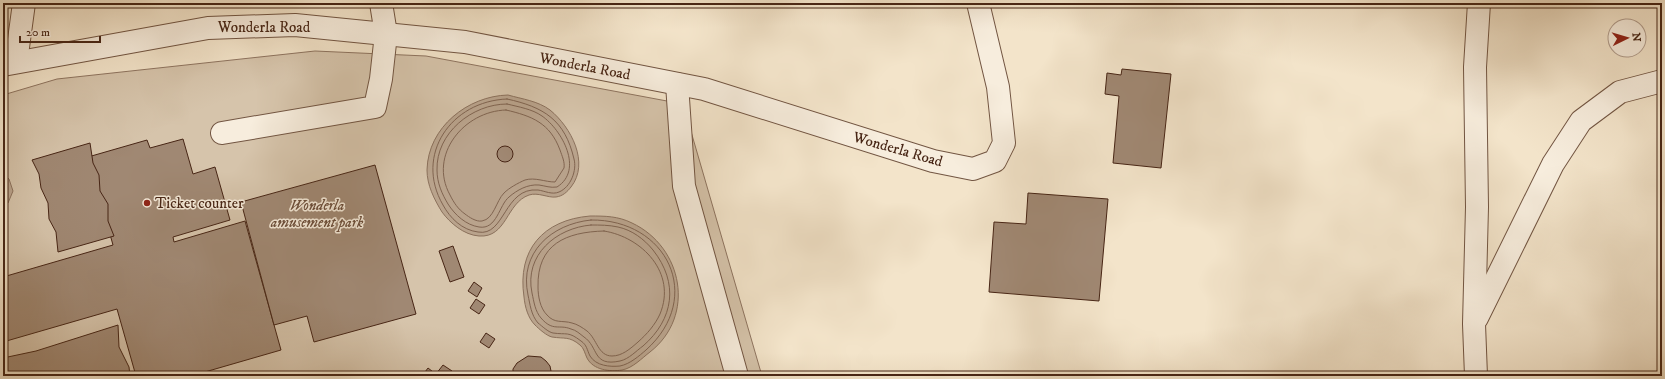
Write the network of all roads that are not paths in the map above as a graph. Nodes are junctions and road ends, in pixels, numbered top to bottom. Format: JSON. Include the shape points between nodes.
{"nodes":[{"id":1,"x":24,"y":3,"type":"edge"},
{"id":2,"x":381,"y":3,"type":"edge"},
{"id":3,"x":978,"y":3,"type":"edge"},
{"id":4,"x":1479,"y":3,"type":"edge"},
{"id":5,"x":12,"y":27,"type":"edge"},
{"id":6,"x":386,"y":34,"type":"junction"},
{"id":7,"x":10,"y":64,"type":"edge"},
{"id":8,"x":1662,"y":81,"type":"edge"},
{"id":9,"x":677,"y":84,"type":"junction"},
{"id":10,"x":222,"y":133,"type":"dead end"},
{"id":11,"x":1474,"y":324,"type":"junction"},
{"id":12,"x":737,"y":376,"type":"edge"},
{"id":13,"x":1476,"y":376,"type":"edge"}],
"edges":[{"from":1,"to":5,"type":"street"},
{"from":2,"to":6,"type":"street"},
{"from":3,"to":9,"type":"street","name":"Wonderla Road","via":[[998,87],[1004,143],[995,161],[973,169],[933,161],[704,89]]},
{"from":4,"to":11,"type":"street","via":[[1475,67],[1477,207]]},
{"from":5,"to":7,"type":"street"},
{"from":6,"to":7,"type":"street","name":"Wonderla Road","via":[[294,24],[208,28]]},
{"from":6,"to":9,"type":"street","name":"Wonderla Road","via":[[465,42]]},
{"from":6,"to":10,"type":"street","via":[[375,107]]},
{"from":8,"to":11,"type":"street","via":[[1620,92],[1580,121],[1553,164]]},
{"from":9,"to":12,"type":"street","via":[[684,186]]},
{"from":11,"to":13,"type":"street"}]}
